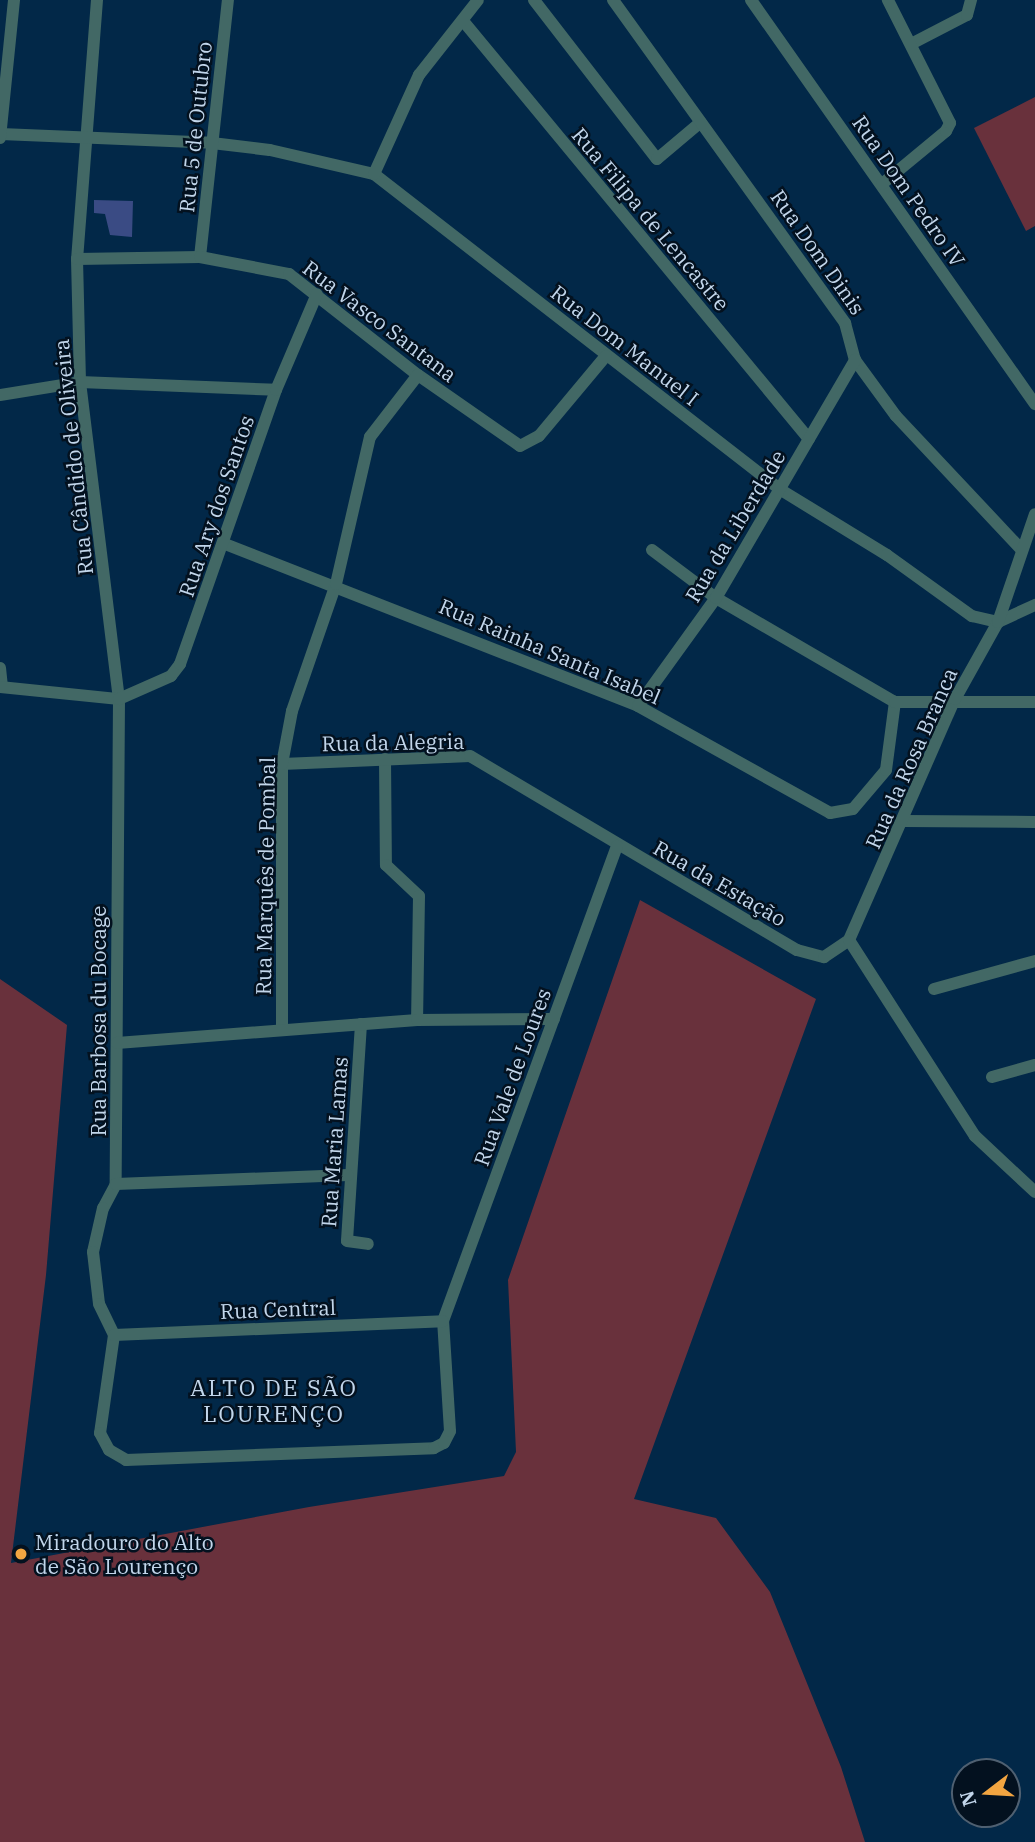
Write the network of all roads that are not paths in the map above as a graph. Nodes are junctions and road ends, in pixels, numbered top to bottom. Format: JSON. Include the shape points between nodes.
{"nodes":[{"id":1,"x":14,"y":0,"type":"edge"},
{"id":2,"x":97,"y":0,"type":"edge"},
{"id":3,"x":228,"y":0,"type":"edge"},
{"id":4,"x":478,"y":0,"type":"edge"},
{"id":5,"x":534,"y":0,"type":"edge"},
{"id":6,"x":613,"y":0,"type":"edge"},
{"id":7,"x":751,"y":0,"type":"edge"},
{"id":8,"x":888,"y":0,"type":"edge"},
{"id":9,"x":971,"y":0,"type":"edge"},
{"id":10,"x":464,"y":22,"type":"junction"},
{"id":11,"x":911,"y":44,"type":"junction"},
{"id":12,"x":1,"y":111,"type":"edge"},
{"id":13,"x":701,"y":122,"type":"junction"},
{"id":14,"x":0,"y":136,"type":"edge"},
{"id":15,"x":88,"y":136,"type":"junction"},
{"id":16,"x":212,"y":143,"type":"junction"},
{"id":17,"x":374,"y":174,"type":"junction"},
{"id":18,"x":882,"y":184,"type":"junction"},
{"id":19,"x":200,"y":257,"type":"junction"},
{"id":20,"x":77,"y":259,"type":"junction"},
{"id":21,"x":317,"y":294,"type":"junction"},
{"id":22,"x":606,"y":356,"type":"junction"},
{"id":23,"x":855,"y":360,"type":"junction"},
{"id":24,"x":418,"y":375,"type":"junction"},
{"id":25,"x":80,"y":382,"type":"junction"},
{"id":26,"x":276,"y":390,"type":"junction"},
{"id":27,"x":0,"y":395,"type":"edge"},
{"id":28,"x":1035,"y":404,"type":"edge"},
{"id":29,"x":809,"y":439,"type":"junction"},
{"id":30,"x":781,"y":490,"type":"junction"},
{"id":31,"x":1035,"y":514,"type":"edge"},
{"id":32,"x":225,"y":544,"type":"junction"},
{"id":33,"x":652,"y":550,"type":"dead end"},
{"id":34,"x":1022,"y":550,"type":"junction"},
{"id":35,"x":336,"y":584,"type":"junction"},
{"id":36,"x":716,"y":598,"type":"junction"},
{"id":37,"x":1035,"y":605,"type":"edge"},
{"id":38,"x":998,"y":622,"type":"junction"},
{"id":39,"x":0,"y":668,"type":"edge"},
{"id":40,"x":1,"y":687,"type":"edge"},
{"id":41,"x":120,"y":699,"type":"junction"},
{"id":42,"x":955,"y":699,"type":"junction"},
{"id":43,"x":895,"y":702,"type":"junction"},
{"id":44,"x":1035,"y":702,"type":"edge"},
{"id":45,"x":638,"y":706,"type":"junction"},
{"id":46,"x":385,"y":759,"type":"junction"},
{"id":47,"x":282,"y":764,"type":"junction"},
{"id":48,"x":573,"y":819,"type":"joint"},
{"id":49,"x":904,"y":821,"type":"junction"},
{"id":50,"x":1035,"y":822,"type":"edge"},
{"id":51,"x":617,"y":846,"type":"junction"},
{"id":52,"x":849,"y":940,"type":"junction"},
{"id":53,"x":1035,"y":961,"type":"edge"},
{"id":54,"x":934,"y":989,"type":"dead end"},
{"id":55,"x":417,"y":1020,"type":"junction"},
{"id":56,"x":554,"y":1020,"type":"junction"},
{"id":57,"x":362,"y":1024,"type":"junction"},
{"id":58,"x":282,"y":1027,"type":"junction"},
{"id":59,"x":117,"y":1043,"type":"junction"},
{"id":60,"x":1035,"y":1065,"type":"edge"},
{"id":61,"x":992,"y":1077,"type":"dead end"},
{"id":62,"x":348,"y":1175,"type":"junction"},
{"id":63,"x":116,"y":1184,"type":"junction"},
{"id":64,"x":1035,"y":1192,"type":"edge"},
{"id":65,"x":368,"y":1244,"type":"dead end"},
{"id":66,"x":443,"y":1321,"type":"junction"},
{"id":67,"x":114,"y":1335,"type":"junction"}],
"edges":[{"from":1,"to":12,"type":"street"},
{"from":2,"to":15,"type":"street","name":"Rua Cândido de Oliveira"},
{"from":3,"to":16,"type":"street","name":"Rua 5 de Outubro"},
{"from":4,"to":10,"type":"street"},
{"from":5,"to":13,"type":"street","via":[[657,159]]},
{"from":6,"to":13,"type":"street","name":"Rua Dom Dinis"},
{"from":7,"to":18,"type":"street","name":"Rua Dom Pedro IV"},
{"from":8,"to":11,"type":"street"},
{"from":9,"to":11,"type":"street","via":[[967,15]]},
{"from":10,"to":17,"type":"street","via":[[419,75]]},
{"from":10,"to":29,"type":"street","name":"Rua Filipa de Lencastre"},
{"from":11,"to":18,"type":"street","via":[[950,123]]},
{"from":12,"to":14,"type":"street"},
{"from":13,"to":23,"type":"street","name":"Rua Dom Dinis","via":[[845,323]]},
{"from":14,"to":15,"type":"street","name":"Rua Dom Manuel I"},
{"from":15,"to":16,"type":"street","name":"Rua Dom Manuel I"},
{"from":15,"to":20,"type":"street","name":"Rua Cândido de Oliveira"},
{"from":16,"to":17,"type":"street","name":"Rua Dom Manuel I","via":[[270,150]]},
{"from":16,"to":19,"type":"street","name":"Rua 5 de Outubro"},
{"from":17,"to":22,"type":"street","name":"Rua Dom Manuel I"},
{"from":18,"to":28,"type":"street","name":"Rua Dom Pedro IV"},
{"from":19,"to":20,"type":"street","name":"Rua Vasco Santana"},
{"from":19,"to":21,"type":"street","name":"Rua Vasco Santana","via":[[289,274]]},
{"from":20,"to":25,"type":"street","name":"Rua Cândido de Oliveira"},
{"from":21,"to":24,"type":"street","name":"Rua Vasco Santana"},
{"from":21,"to":26,"type":"street","name":"Rua Ary dos Santos"},
{"from":22,"to":24,"type":"street","name":"Rua Vasco Santana","via":[[539,436],[520,446]]},
{"from":22,"to":30,"type":"street","name":"Rua Dom Manuel I"},
{"from":23,"to":29,"type":"street","name":"Rua da Liberdade"},
{"from":23,"to":34,"type":"street","name":"Rua Dom Dinis","via":[[896,415]]},
{"from":24,"to":35,"type":"street","name":"Rua Marquês de Pombal","via":[[370,438]]},
{"from":25,"to":26,"type":"street"},
{"from":25,"to":27,"type":"street"},
{"from":25,"to":41,"type":"street","name":"Rua Cândido de Oliveira"},
{"from":26,"to":32,"type":"street","name":"Rua Ary dos Santos"},
{"from":29,"to":30,"type":"street","name":"Rua da Liberdade"},
{"from":30,"to":36,"type":"street","name":"Rua da Liberdade"},
{"from":30,"to":38,"type":"street","name":"Rua Dom Manuel I","via":[[887,555],[972,616]]},
{"from":31,"to":34,"type":"street","name":"Rua da Rosa Branca"},
{"from":32,"to":35,"type":"street","name":"Rua Rainha Santa Isabel"},
{"from":32,"to":41,"type":"street","name":"Rua Ary dos Santos","via":[[180,664],[158,683]]},
{"from":33,"to":36,"type":"street"},
{"from":34,"to":38,"type":"street","name":"Rua da Rosa Branca"},
{"from":35,"to":45,"type":"street","name":"Rua Rainha Santa Isabel"},
{"from":35,"to":47,"type":"street","name":"Rua Marquês de Pombal","via":[[292,710]]},
{"from":36,"to":43,"type":"street"},
{"from":36,"to":45,"type":"street","name":"Rua da Liberdade"},
{"from":37,"to":38,"type":"street"},
{"from":38,"to":42,"type":"street","name":"Rua da Rosa Branca"},
{"from":39,"to":40,"type":"street"},
{"from":40,"to":41,"type":"street"},
{"from":41,"to":59,"type":"street","name":"Rua Barbosa du Bocage"},
{"from":42,"to":43,"type":"street"},
{"from":42,"to":44,"type":"street"},
{"from":42,"to":49,"type":"street","name":"Rua da Rosa Branca"},
{"from":43,"to":45,"type":"street","name":"Rua Rainha Santa Isabel","via":[[886,770],[853,808],[842,814],[831,813]]},
{"from":46,"to":47,"type":"street","name":"Rua da Alegria"},
{"from":46,"to":48,"type":"street","name":"Rua da Alegria","via":[[470,756]]},
{"from":46,"to":55,"type":"street","via":[[386,865],[419,896]]},
{"from":47,"to":58,"type":"street","name":"Rua Marquês de Pombal"},
{"from":48,"to":51,"type":"street","name":"Rua da Estação"},
{"from":49,"to":50,"type":"street"},
{"from":49,"to":52,"type":"street","name":"Rua da Rosa Branca"},
{"from":51,"to":52,"type":"street","name":"Rua da Estação","via":[[797,950],[824,957]]},
{"from":51,"to":56,"type":"street","name":"Rua Vale de Loures"},
{"from":52,"to":64,"type":"street","via":[[975,1136]]},
{"from":53,"to":54,"type":"street"},
{"from":55,"to":56,"type":"street"},
{"from":55,"to":57,"type":"street"},
{"from":56,"to":66,"type":"street","name":"Rua Vale de Loures"},
{"from":57,"to":58,"type":"street"},
{"from":57,"to":62,"type":"street","name":"Rua Maria Lamas"},
{"from":58,"to":59,"type":"street"},
{"from":59,"to":63,"type":"street","name":"Rua Barbosa du Bocage"},
{"from":60,"to":61,"type":"street"},
{"from":62,"to":63,"type":"street"},
{"from":62,"to":65,"type":"street","name":"Rua Maria Lamas","via":[[347,1241]]},
{"from":63,"to":67,"type":"street","name":"Rua Barbosa du Bocage","via":[[103,1208],[93,1252],[99,1304]]},
{"from":66,"to":67,"type":"street","name":"Rua Central"},
{"from":66,"to":67,"type":"street","via":[[450,1431],[444,1443],[434,1448],[219,1460],[126,1460],[109,1450],[100,1433]]}]}
